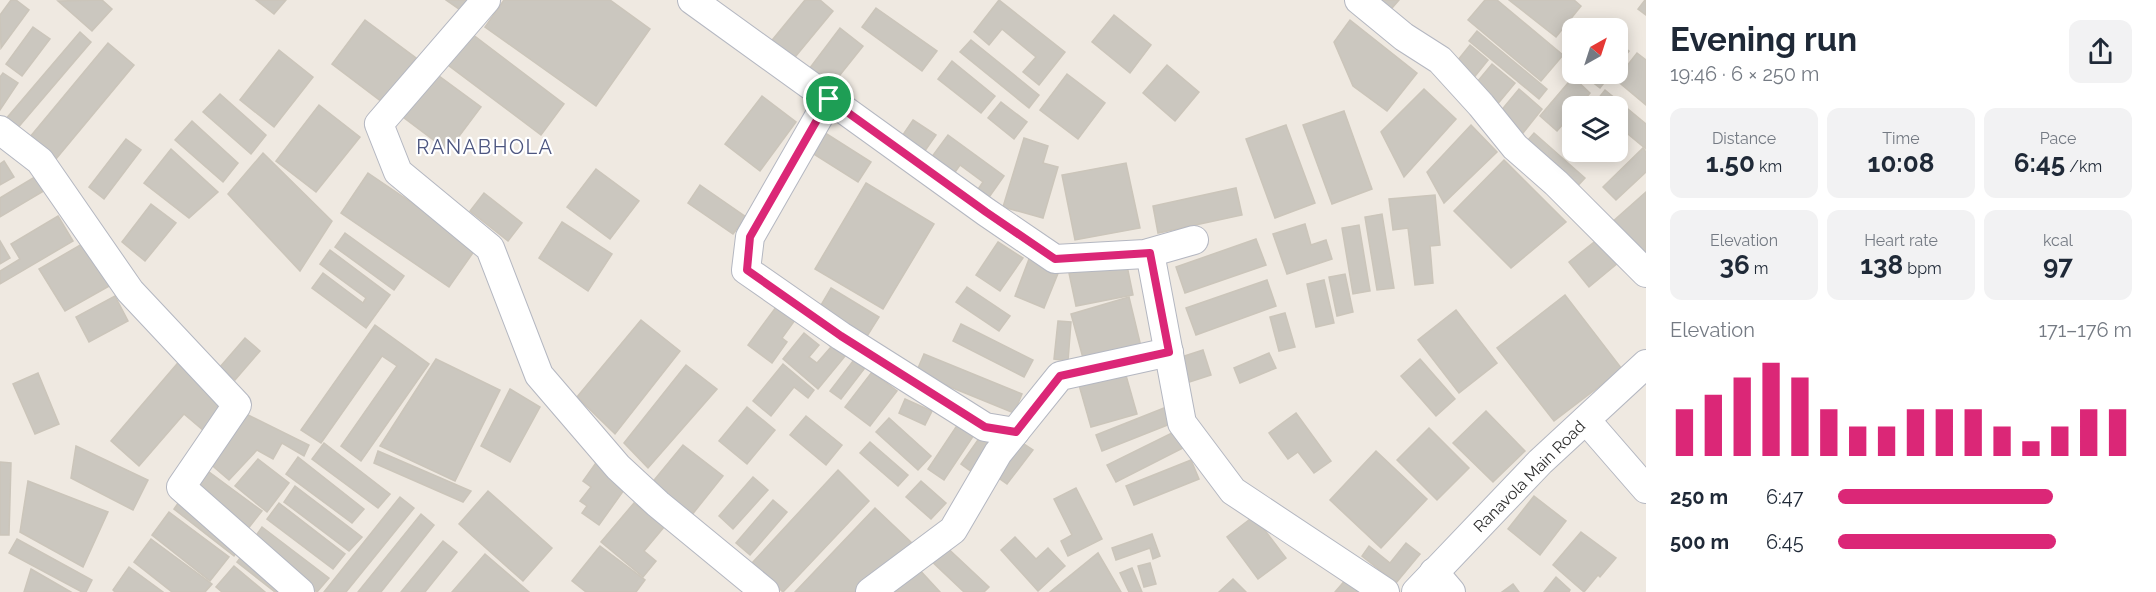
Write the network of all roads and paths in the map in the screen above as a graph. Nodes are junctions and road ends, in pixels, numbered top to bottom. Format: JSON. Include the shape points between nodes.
{"nodes":[{"id":1,"x":486,"y":0,"type":"edge"},
{"id":2,"x":692,"y":0,"type":"edge"},
{"id":3,"x":1359,"y":0,"type":"edge"},
{"id":4,"x":829,"y":99,"type":"junction"},
{"id":5,"x":0,"y":130,"type":"edge"},
{"id":6,"x":1194,"y":240,"type":"dead end"},
{"id":7,"x":1150,"y":253,"type":"junction"},
{"id":8,"x":1646,"y":273,"type":"edge"},
{"id":9,"x":1169,"y":352,"type":"junction"},
{"id":10,"x":1646,"y":364,"type":"edge"},
{"id":11,"x":1586,"y":420,"type":"junction"},
{"id":12,"x":1016,"y":432,"type":"junction"},
{"id":13,"x":1646,"y":489,"type":"edge"},
{"id":14,"x":1434,"y":586,"type":"edge"},
{"id":15,"x":300,"y":592,"type":"edge"},
{"id":16,"x":765,"y":592,"type":"edge"},
{"id":17,"x":870,"y":592,"type":"edge"},
{"id":18,"x":1384,"y":592,"type":"edge"}],
"edges":[{"from":1,"to":16,"type":"street","via":[[379,124],[398,172],[490,248],[539,375],[618,467]]},
{"from":2,"to":4,"type":"street"},
{"from":3,"to":8,"type":"street","via":[[1440,60],[1515,147]]},
{"from":4,"to":7,"type":"street","via":[[1055,259]]},
{"from":4,"to":12,"type":"street","via":[[750,237],[747,270],[841,336],[985,427]]},
{"from":5,"to":15,"type":"street","via":[[40,161],[130,291],[237,405],[181,487]]},
{"from":6,"to":7,"type":"street"},
{"from":7,"to":9,"type":"street"},
{"from":9,"to":12,"type":"street","via":[[1060,376]]},
{"from":9,"to":18,"type":"street","via":[[1182,423],[1233,492]]},
{"from":10,"to":11,"type":"street","name":"Ranavola Main Road"},
{"from":11,"to":13,"type":"street"},
{"from":11,"to":14,"type":"street","name":"Ranavola Main Road","via":[[1540,462]]},
{"from":12,"to":17,"type":"street","via":[[998,453],[953,530]]}]}
